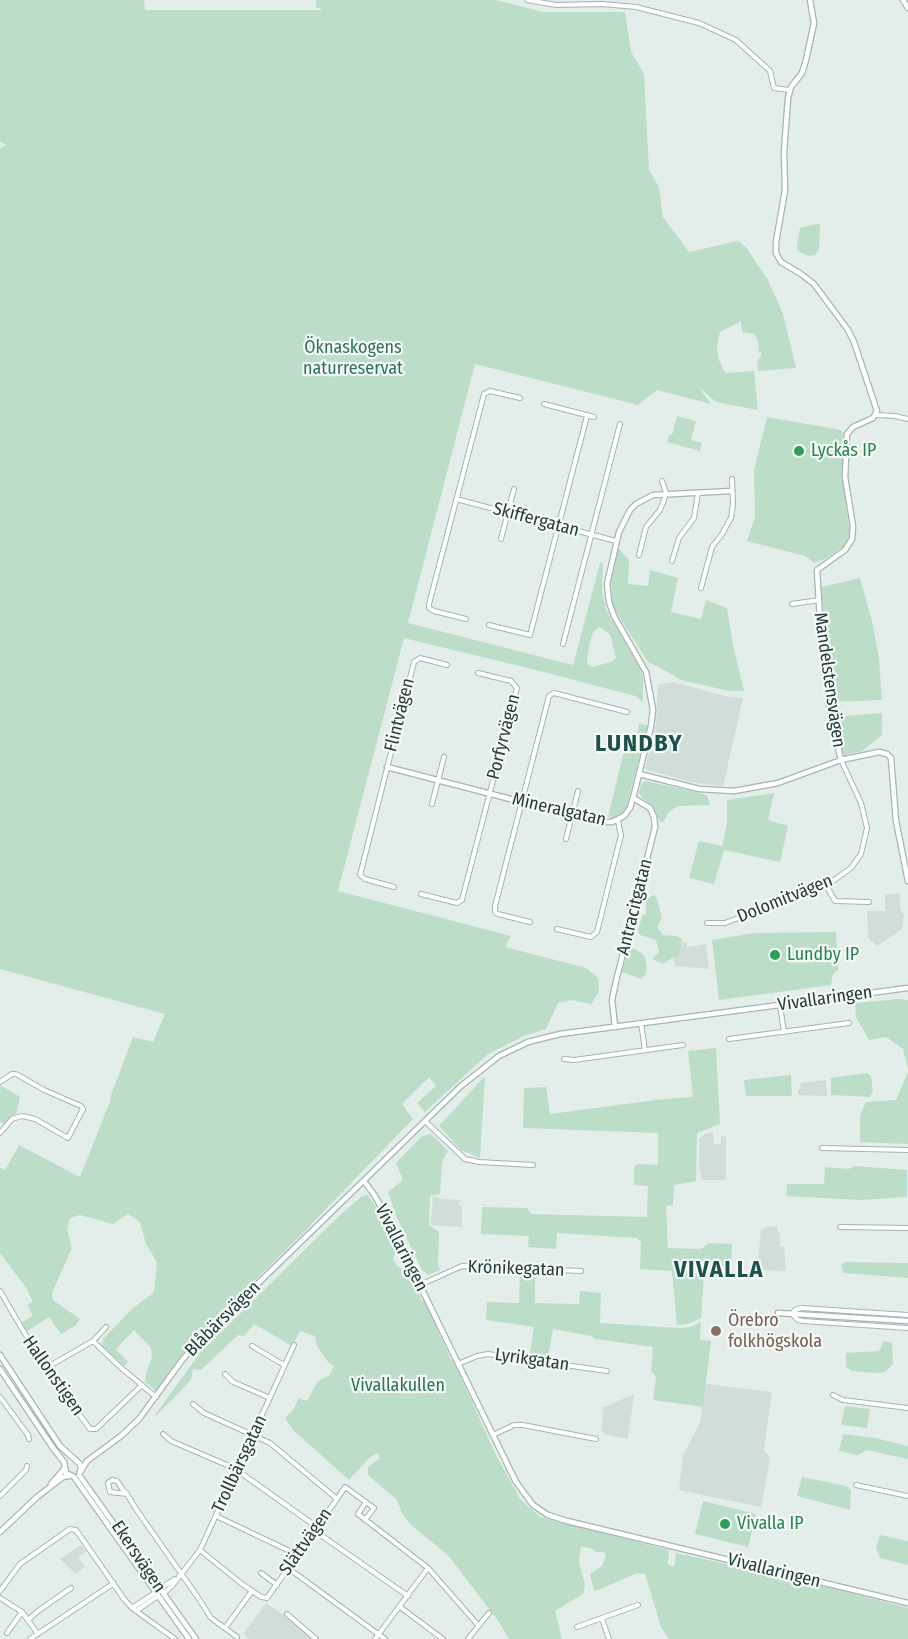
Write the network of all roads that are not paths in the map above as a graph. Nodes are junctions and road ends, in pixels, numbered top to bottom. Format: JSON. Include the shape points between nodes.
{"nodes":[{"id":1,"x":527,"y":0,"type":"edge"},
{"id":2,"x":810,"y":0,"type":"edge"},
{"id":3,"x":903,"y":0,"type":"edge"},
{"id":4,"x":908,"y":8,"type":"edge"},
{"id":5,"x":789,"y":90,"type":"junction"},
{"id":6,"x":520,"y":398,"type":"dead end"},
{"id":7,"x":544,"y":404,"type":"dead end"},
{"id":8,"x":876,"y":415,"type":"junction"},
{"id":9,"x":587,"y":416,"type":"junction"},
{"id":10,"x":594,"y":417,"type":"dead end"},
{"id":11,"x":908,"y":419,"type":"edge"},
{"id":12,"x":620,"y":424,"type":"dead end"},
{"id":13,"x":732,"y":479,"type":"dead end"},
{"id":14,"x":662,"y":481,"type":"dead end"},
{"id":15,"x":514,"y":489,"type":"dead end"},
{"id":16,"x":732,"y":491,"type":"junction"},
{"id":17,"x":698,"y":492,"type":"junction"},
{"id":18,"x":666,"y":493,"type":"junction"},
{"id":19,"x":456,"y":499,"type":"junction"},
{"id":20,"x":508,"y":513,"type":"junction"},
{"id":21,"x":559,"y":526,"type":"junction"},
{"id":22,"x":591,"y":535,"type":"junction"},
{"id":23,"x":501,"y":538,"type":"dead end"},
{"id":24,"x":616,"y":541,"type":"junction"},
{"id":25,"x":639,"y":555,"type":"dead end"},
{"id":26,"x":672,"y":561,"type":"dead end"},
{"id":27,"x":701,"y":588,"type":"dead end"},
{"id":28,"x":819,"y":600,"type":"junction"},
{"id":29,"x":792,"y":604,"type":"dead end"},
{"id":30,"x":466,"y":620,"type":"dead end"},
{"id":31,"x":489,"y":625,"type":"dead end"},
{"id":32,"x":563,"y":644,"type":"dead end"},
{"id":33,"x":447,"y":665,"type":"dead end"},
{"id":34,"x":478,"y":673,"type":"dead end"},
{"id":35,"x":627,"y":711,"type":"dead end"},
{"id":36,"x":444,"y":757,"type":"dead end"},
{"id":37,"x":841,"y":760,"type":"junction"},
{"id":38,"x":387,"y":767,"type":"junction"},
{"id":39,"x":639,"y":774,"type":"junction"},
{"id":40,"x":438,"y":780,"type":"junction"},
{"id":41,"x":578,"y":791,"type":"dead end"},
{"id":42,"x":490,"y":794,"type":"junction"},
{"id":43,"x":633,"y":798,"type":"junction"},
{"id":44,"x":522,"y":802,"type":"junction"},
{"id":45,"x":432,"y":804,"type":"dead end"},
{"id":46,"x":572,"y":815,"type":"junction"},
{"id":47,"x":618,"y":821,"type":"junction"},
{"id":48,"x":566,"y":839,"type":"dead end"},
{"id":49,"x":908,"y":881,"type":"edge"},
{"id":50,"x":826,"y":885,"type":"junction"},
{"id":51,"x":394,"y":887,"type":"dead end"},
{"id":52,"x":421,"y":894,"type":"dead end"},
{"id":53,"x":869,"y":902,"type":"dead end"},
{"id":54,"x":530,"y":922,"type":"dead end"},
{"id":55,"x":707,"y":923,"type":"dead end"},
{"id":56,"x":558,"y":929,"type":"dead end"},
{"id":57,"x":908,"y":988,"type":"edge"},
{"id":58,"x":780,"y":1005,"type":"junction"},
{"id":59,"x":641,"y":1023,"type":"junction"},
{"id":60,"x":849,"y":1023,"type":"dead end"},
{"id":61,"x":615,"y":1027,"type":"junction"},
{"id":62,"x":784,"y":1032,"type":"junction"},
{"id":63,"x":729,"y":1039,"type":"dead end"},
{"id":64,"x":683,"y":1045,"type":"dead end"},
{"id":65,"x":645,"y":1050,"type":"junction"},
{"id":66,"x":564,"y":1059,"type":"dead end"},
{"id":67,"x":0,"y":1082,"type":"edge"},
{"id":68,"x":425,"y":1121,"type":"junction"},
{"id":69,"x":0,"y":1133,"type":"edge"},
{"id":70,"x":822,"y":1148,"type":"dead end"},
{"id":71,"x":908,"y":1150,"type":"edge"},
{"id":72,"x":533,"y":1165,"type":"dead end"},
{"id":73,"x":364,"y":1181,"type":"junction"},
{"id":74,"x":840,"y":1227,"type":"dead end"},
{"id":75,"x":908,"y":1228,"type":"edge"},
{"id":76,"x":581,"y":1271,"type":"dead end"},
{"id":77,"x":420,"y":1286,"type":"junction"},
{"id":78,"x":0,"y":1291,"type":"edge"},
{"id":79,"x":778,"y":1313,"type":"dead end"},
{"id":80,"x":792,"y":1314,"type":"junction"},
{"id":81,"x":908,"y":1315,"type":"edge"},
{"id":82,"x":908,"y":1321,"type":"edge"},
{"id":83,"x":106,"y":1327,"type":"dead end"},
{"id":84,"x":908,"y":1328,"type":"edge"},
{"id":85,"x":93,"y":1341,"type":"junction"},
{"id":86,"x":294,"y":1345,"type":"dead end"},
{"id":87,"x":252,"y":1346,"type":"dead end"},
{"id":88,"x":0,"y":1355,"type":"edge"},
{"id":89,"x":458,"y":1364,"type":"junction"},
{"id":90,"x":284,"y":1365,"type":"junction"},
{"id":91,"x":46,"y":1368,"type":"junction"},
{"id":92,"x":9,"y":1369,"type":"junction"},
{"id":93,"x":607,"y":1371,"type":"dead end"},
{"id":94,"x":1,"y":1373,"type":"edge"},
{"id":95,"x":225,"y":1374,"type":"dead end"},
{"id":96,"x":142,"y":1385,"type":"junction"},
{"id":97,"x":833,"y":1395,"type":"dead end"},
{"id":98,"x":0,"y":1397,"type":"edge"},
{"id":99,"x":157,"y":1397,"type":"junction"},
{"id":100,"x":270,"y":1398,"type":"junction"},
{"id":101,"x":194,"y":1404,"type":"dead end"},
{"id":102,"x":908,"y":1408,"type":"edge"},
{"id":103,"x":163,"y":1434,"type":"dead end"},
{"id":104,"x":254,"y":1435,"type":"junction"},
{"id":105,"x":493,"y":1435,"type":"junction"},
{"id":106,"x":29,"y":1439,"type":"dead end"},
{"id":107,"x":596,"y":1439,"type":"dead end"},
{"id":108,"x":87,"y":1461,"type":"junction"},
{"id":109,"x":76,"y":1462,"type":"junction"},
{"id":110,"x":27,"y":1466,"type":"dead end"},
{"id":111,"x":66,"y":1467,"type":"junction"},
{"id":112,"x":237,"y":1471,"type":"junction"},
{"id":113,"x":76,"y":1474,"type":"junction"},
{"id":114,"x":53,"y":1484,"type":"junction"},
{"id":115,"x":856,"y":1485,"type":"dead end"},
{"id":116,"x":127,"y":1494,"type":"junction"},
{"id":117,"x":0,"y":1496,"type":"edge"},
{"id":118,"x":908,"y":1496,"type":"edge"},
{"id":119,"x":338,"y":1499,"type":"junction"},
{"id":120,"x":366,"y":1502,"type":"junction"},
{"id":121,"x":216,"y":1516,"type":"junction"},
{"id":122,"x":365,"y":1520,"type":"junction"},
{"id":123,"x":316,"y":1529,"type":"junction"},
{"id":124,"x":0,"y":1532,"type":"edge"},
{"id":125,"x":200,"y":1550,"type":"junction"},
{"id":126,"x":298,"y":1555,"type":"junction"},
{"id":127,"x":288,"y":1568,"type":"junction"},
{"id":128,"x":428,"y":1568,"type":"junction"},
{"id":129,"x":261,"y":1573,"type":"dead end"},
{"id":130,"x":179,"y":1575,"type":"junction"},
{"id":131,"x":114,"y":1582,"type":"junction"},
{"id":132,"x":277,"y":1585,"type":"junction"},
{"id":133,"x":70,"y":1588,"type":"dead end"},
{"id":134,"x":0,"y":1591,"type":"edge"},
{"id":135,"x":252,"y":1591,"type":"junction"},
{"id":136,"x":160,"y":1592,"type":"junction"},
{"id":137,"x":408,"y":1596,"type":"junction"},
{"id":138,"x":0,"y":1598,"type":"edge"},
{"id":139,"x":908,"y":1603,"type":"edge"},
{"id":140,"x":638,"y":1605,"type":"dead end"},
{"id":141,"x":400,"y":1607,"type":"junction"},
{"id":142,"x":135,"y":1610,"type":"junction"},
{"id":143,"x":22,"y":1612,"type":"junction"},
{"id":144,"x":489,"y":1613,"type":"dead end"},
{"id":145,"x":287,"y":1614,"type":"dead end"},
{"id":146,"x":602,"y":1619,"type":"junction"},
{"id":147,"x":28,"y":1620,"type":"junction"},
{"id":148,"x":478,"y":1625,"type":"junction"},
{"id":149,"x":577,"y":1627,"type":"dead end"},
{"id":150,"x":225,"y":1628,"type":"junction"},
{"id":151,"x":7,"y":1633,"type":"dead end"},
{"id":152,"x":38,"y":1634,"type":"junction"},
{"id":153,"x":379,"y":1635,"type":"junction"},
{"id":154,"x":237,"y":1637,"type":"dead end"},
{"id":155,"x":30,"y":1639,"type":"edge"},
{"id":156,"x":175,"y":1639,"type":"edge"},
{"id":157,"x":189,"y":1639,"type":"edge"},
{"id":158,"x":196,"y":1639,"type":"edge"},
{"id":159,"x":316,"y":1639,"type":"edge"},
{"id":160,"x":375,"y":1639,"type":"edge"},
{"id":161,"x":385,"y":1639,"type":"edge"},
{"id":162,"x":443,"y":1639,"type":"edge"},
{"id":163,"x":468,"y":1639,"type":"edge"},
{"id":164,"x":609,"y":1639,"type":"edge"}],
"edges":[{"from":1,"to":5,"type":"street","via":[[563,6],[636,7],[693,21],[736,40],[770,71],[774,88]]},
{"from":2,"to":5,"type":"street","via":[[814,23],[806,60]]},
{"from":3,"to":4,"type":"street"},
{"from":5,"to":8,"type":"street","via":[[783,207],[775,248],[781,262],[814,284],[851,335]]},
{"from":6,"to":19,"type":"street","via":[[490,391],[484,394]]},
{"from":7,"to":9,"type":"street"},
{"from":8,"to":11,"type":"street"},
{"from":8,"to":28,"type":"street","name":"Mandelstensvägen","via":[[847,434],[846,477],[853,534],[845,550],[817,570]]},
{"from":9,"to":10,"type":"street"},
{"from":9,"to":21,"type":"street"},
{"from":12,"to":22,"type":"street"},
{"from":13,"to":16,"type":"street"},
{"from":14,"to":18,"type":"street"},
{"from":15,"to":20,"type":"street"},
{"from":16,"to":17,"type":"street","name":"Mineralgatan"},
{"from":16,"to":27,"type":"street","via":[[731,518],[712,547]]},
{"from":17,"to":18,"type":"street","name":"Mineralgatan"},
{"from":17,"to":26,"type":"street","via":[[694,518],[679,538]]},
{"from":18,"to":24,"type":"street","name":"Mineralgatan","via":[[650,496],[632,508]]},
{"from":18,"to":25,"type":"street","via":[[660,510],[646,527]]},
{"from":19,"to":20,"type":"street","name":"Skiffergatan"},
{"from":19,"to":30,"type":"street","via":[[429,606]]},
{"from":20,"to":21,"type":"street","name":"Skiffergatan"},
{"from":20,"to":23,"type":"street"},
{"from":21,"to":22,"type":"street","name":"Skiffergatan"},
{"from":21,"to":31,"type":"street","via":[[530,635]]},
{"from":22,"to":24,"type":"street","name":"Skiffergatan"},
{"from":22,"to":32,"type":"street"},
{"from":24,"to":39,"type":"street","name":"Mineralgatan","via":[[607,584],[609,602],[646,672],[652,699],[651,726]]},
{"from":28,"to":29,"type":"street","name":"Mandelstensvägen"},
{"from":28,"to":37,"type":"street","name":"Mandelstensvägen","via":[[830,712]]},
{"from":33,"to":38,"type":"street","name":"Flintvägen","via":[[420,658],[414,662]]},
{"from":34,"to":42,"type":"street","name":"Porfyrvägen","via":[[511,681],[517,688]]},
{"from":35,"to":44,"type":"street","via":[[551,694]]},
{"from":36,"to":40,"type":"street"},
{"from":37,"to":39,"type":"street","via":[[778,783],[734,791],[699,789]]},
{"from":37,"to":49,"type":"street","via":[[879,752],[891,758],[897,828]]},
{"from":37,"to":50,"type":"street","name":"Dolomitvägen","via":[[864,812],[866,837],[851,868]]},
{"from":38,"to":40,"type":"street","name":"Mineralgatan"},
{"from":38,"to":51,"type":"street","name":"Flintvägen","via":[[360,874]]},
{"from":39,"to":43,"type":"street","name":"Mineralgatan"},
{"from":40,"to":42,"type":"street","name":"Mineralgatan"},
{"from":40,"to":45,"type":"street"},
{"from":41,"to":46,"type":"street"},
{"from":42,"to":44,"type":"street","name":"Mineralgatan"},
{"from":42,"to":52,"type":"street","via":[[462,900],[457,903]]},
{"from":43,"to":47,"type":"street","name":"Mineralgatan"},
{"from":43,"to":61,"type":"street","name":"Antracitgatan","via":[[650,808],[655,827],[612,1000]]},
{"from":44,"to":46,"type":"street","name":"Mineralgatan"},
{"from":44,"to":54,"type":"street","via":[[495,909],[498,914]]},
{"from":46,"to":47,"type":"street","name":"Mineralgatan","via":[[599,822]]},
{"from":46,"to":48,"type":"street"},
{"from":47,"to":56,"type":"street","via":[[621,835],[597,932],[591,937]]},
{"from":50,"to":53,"type":"street","via":[[835,901]]},
{"from":50,"to":55,"type":"street","name":"Dolomitvägen","via":[[725,922]]},
{"from":57,"to":58,"type":"street","name":"Vivallaringen"},
{"from":58,"to":59,"type":"street","name":"Vivallaringen"},
{"from":58,"to":62,"type":"street"},
{"from":59,"to":61,"type":"street","name":"Vivallaringen"},
{"from":59,"to":65,"type":"street"},
{"from":60,"to":62,"type":"street"},
{"from":61,"to":68,"type":"street","name":"Vivallaringen","via":[[549,1036],[509,1050],[476,1072]]},
{"from":62,"to":63,"type":"street"},
{"from":64,"to":65,"type":"street"},
{"from":65,"to":66,"type":"street"},
{"from":67,"to":69,"type":"street","via":[[16,1074],[83,1110],[68,1138],[22,1116],[12,1119]]},
{"from":68,"to":72,"type":"street","via":[[465,1159]]},
{"from":68,"to":73,"type":"street","name":"Vivallaringen"},
{"from":70,"to":71,"type":"street"},
{"from":73,"to":77,"type":"street","name":"Vivallaringen"},
{"from":73,"to":99,"type":"street","name":"Blåbärsvägen","via":[[196,1344]]},
{"from":74,"to":75,"type":"street"},
{"from":76,"to":77,"type":"street","name":"Krönikegatan","via":[[462,1266]]},
{"from":77,"to":89,"type":"street","name":"Vivallaringen"},
{"from":78,"to":91,"type":"street","name":"Hallonstigen"},
{"from":79,"to":80,"type":"street"},
{"from":80,"to":81,"type":"street","via":[[801,1308]]},
{"from":80,"to":82,"type":"street"},
{"from":80,"to":84,"type":"street","via":[[803,1321]]},
{"from":83,"to":85,"type":"street"},
{"from":85,"to":91,"type":"street"},
{"from":85,"to":96,"type":"street"},
{"from":86,"to":90,"type":"street","name":"Trollbärsgatan"},
{"from":87,"to":90,"type":"street"},
{"from":88,"to":92,"type":"street"},
{"from":89,"to":93,"type":"street","name":"Lyrikgatan","via":[[492,1354]]},
{"from":89,"to":105,"type":"street","name":"Vivallaringen"},
{"from":90,"to":100,"type":"street","name":"Trollbärsgatan"},
{"from":91,"to":96,"type":"street","name":"Hallonstigen","via":[[93,1431]]},
{"from":92,"to":94,"type":"street"},
{"from":92,"to":109,"type":"street","via":[[60,1446]]},
{"from":94,"to":111,"type":"street"},
{"from":95,"to":100,"type":"street","via":[[233,1382]]},
{"from":96,"to":99,"type":"street"},
{"from":97,"to":102,"type":"street","via":[[843,1400]]},
{"from":98,"to":106,"type":"street"},
{"from":99,"to":108,"type":"street","name":"Blåbärsvägen","via":[[131,1427]]},
{"from":100,"to":104,"type":"street","name":"Trollbärsgatan"},
{"from":101,"to":104,"type":"street","name":"Slättvägen","via":[[204,1413]]},
{"from":103,"to":112,"type":"street"},
{"from":104,"to":112,"type":"street","name":"Trollbärsgatan"},
{"from":104,"to":119,"type":"street","name":"Slättvägen","via":[[283,1452]]},
{"from":105,"to":107,"type":"street","via":[[523,1425]]},
{"from":105,"to":139,"type":"street","name":"Vivallaringen","via":[[523,1494],[539,1510],[559,1519]]},
{"from":108,"to":109,"type":"street","name":"Blåbärsvägen"},
{"from":108,"to":113,"type":"street","name":"Blåbärsvägen"},
{"from":109,"to":111,"type":"street","name":"Blåbärsvägen","via":[[69,1462]]},
{"from":109,"to":113,"type":"street"},
{"from":110,"to":117,"type":"street"},
{"from":111,"to":113,"type":"street"},
{"from":111,"to":114,"type":"street","name":"Blåbärsvägen"},
{"from":112,"to":121,"type":"street","name":"Trollbärsgatan"},
{"from":112,"to":123,"type":"street"},
{"from":113,"to":114,"type":"street"},
{"from":113,"to":136,"type":"street","name":"Ekersvägen"},
{"from":114,"to":124,"type":"street"},
{"from":115,"to":118,"type":"street"},
{"from":116,"to":116,"type":"street","via":[[110,1492],[108,1483],[117,1481]]},
{"from":116,"to":130,"type":"street"},
{"from":119,"to":120,"type":"street","via":[[345,1487]]},
{"from":119,"to":123,"type":"street","name":"Slättvägen"},
{"from":120,"to":122,"type":"street","via":[[358,1514]]},
{"from":120,"to":122,"type":"street","via":[[374,1508]]},
{"from":121,"to":125,"type":"street","name":"Trollbärsgatan"},
{"from":121,"to":126,"type":"street"},
{"from":122,"to":128,"type":"street"},
{"from":123,"to":126,"type":"street","name":"Slättvägen"},
{"from":123,"to":137,"type":"street"},
{"from":125,"to":130,"type":"street","name":"Trollbärsgatan"},
{"from":125,"to":135,"type":"street"},
{"from":126,"to":127,"type":"street","name":"Slättvägen"},
{"from":127,"to":132,"type":"street","name":"Slättvägen"},
{"from":127,"to":153,"type":"street"},
{"from":128,"to":137,"type":"street"},
{"from":128,"to":148,"type":"street"},
{"from":129,"to":132,"type":"street","name":"Slättvägen"},
{"from":130,"to":136,"type":"street","name":"Trollbärsgatan"},
{"from":130,"to":150,"type":"street","via":[[211,1617]]},
{"from":131,"to":134,"type":"street","via":[[76,1530],[70,1528],[20,1564]]},
{"from":131,"to":142,"type":"street"},
{"from":131,"to":152,"type":"street"},
{"from":132,"to":135,"type":"street","name":"Slättvägen","via":[[267,1598]]},
{"from":133,"to":147,"type":"street"},
{"from":135,"to":150,"type":"street"},
{"from":136,"to":142,"type":"street","name":"Trollbärsgatan"},
{"from":136,"to":157,"type":"street","name":"Ekersvägen"},
{"from":136,"to":158,"type":"street","name":"Ekersvägen"},
{"from":137,"to":141,"type":"street"},
{"from":138,"to":143,"type":"street"},
{"from":140,"to":146,"type":"street"},
{"from":141,"to":153,"type":"street"},
{"from":141,"to":162,"type":"street"},
{"from":142,"to":156,"type":"street"},
{"from":143,"to":147,"type":"street"},
{"from":143,"to":151,"type":"street"},
{"from":144,"to":148,"type":"street"},
{"from":145,"to":159,"type":"street"},
{"from":146,"to":149,"type":"street"},
{"from":146,"to":164,"type":"street"},
{"from":147,"to":152,"type":"street"},
{"from":148,"to":163,"type":"street"},
{"from":150,"to":154,"type":"street"},
{"from":152,"to":155,"type":"street"},
{"from":153,"to":160,"type":"street"},
{"from":153,"to":161,"type":"street"}]}
